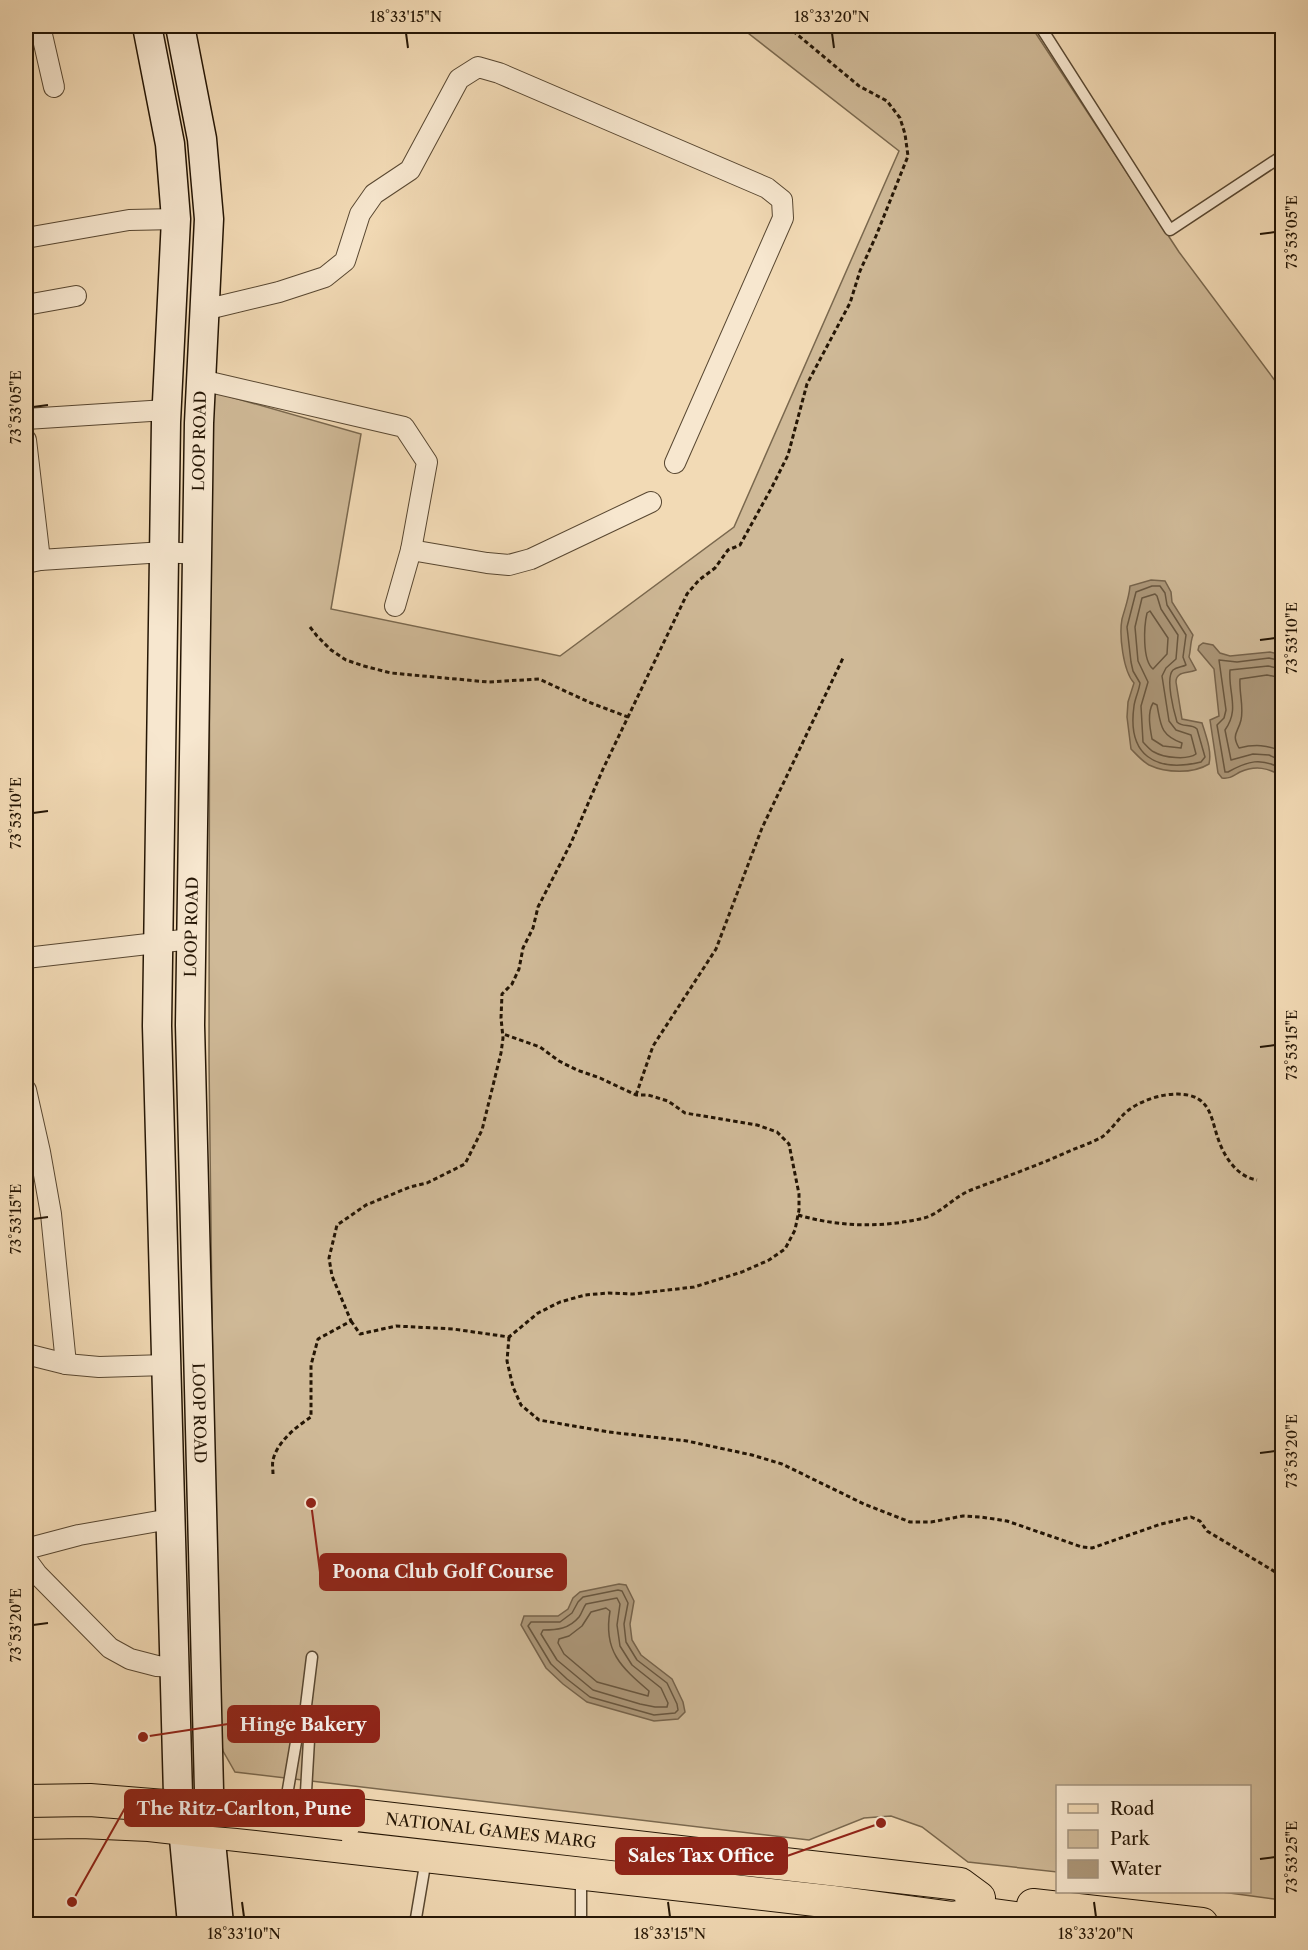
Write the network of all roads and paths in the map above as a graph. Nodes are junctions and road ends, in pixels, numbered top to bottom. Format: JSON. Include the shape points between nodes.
{"nodes":[{"id":1,"x":40,"y":26,"type":"edge"},
{"id":2,"x":147,"y":26,"type":"edge"},
{"id":3,"x":180,"y":26,"type":"edge"},
{"id":4,"x":787,"y":26,"type":"edge"},
{"id":5,"x":1040,"y":26,"type":"edge"},
{"id":6,"x":54,"y":87,"type":"dead end"},
{"id":7,"x":1282,"y":156,"type":"edge"},
{"id":8,"x":176,"y":219,"type":"junction"},
{"id":9,"x":26,"y":238,"type":"edge"},
{"id":10,"x":76,"y":296,"type":"dead end"},
{"id":11,"x":26,"y":304,"type":"edge"},
{"id":12,"x":204,"y":310,"type":"junction"},
{"id":13,"x":201,"y":380,"type":"junction"},
{"id":14,"x":166,"y":410,"type":"junction"},
{"id":15,"x":26,"y":419,"type":"edge"},
{"id":16,"x":26,"y":440,"type":"edge"},
{"id":17,"x":675,"y":464,"type":"dead end"},
{"id":18,"x":651,"y":502,"type":"dead end"},
{"id":19,"x":411,"y":550,"type":"junction"},
{"id":20,"x":164,"y":552,"type":"junction"},
{"id":21,"x":197,"y":554,"type":"junction"},
{"id":22,"x":33,"y":562,"type":"edge"},
{"id":23,"x":395,"y":606,"type":"dead end"},
{"id":24,"x":310,"y":627,"type":"dead end"},
{"id":25,"x":843,"y":658,"type":"dead end"},
{"id":26,"x":628,"y":717,"type":"junction"},
{"id":27,"x":191,"y":939,"type":"junction"},
{"id":28,"x":158,"y":942,"type":"junction"},
{"id":29,"x":26,"y":958,"type":"edge"},
{"id":30,"x":502,"y":1034,"type":"junction"},
{"id":31,"x":26,"y":1090,"type":"edge"},
{"id":32,"x":636,"y":1095,"type":"junction"},
{"id":33,"x":1257,"y":1180,"type":"dead end"},
{"id":34,"x":798,"y":1215,"type":"junction"},
{"id":35,"x":351,"y":1321,"type":"junction"},
{"id":36,"x":509,"y":1337,"type":"junction"},
{"id":37,"x":26,"y":1354,"type":"edge"},
{"id":38,"x":66,"y":1364,"type":"junction"},
{"id":39,"x":166,"y":1365,"type":"junction"},
{"id":40,"x":273,"y":1474,"type":"dead end"},
{"id":41,"x":170,"y":1519,"type":"junction"},
{"id":42,"x":26,"y":1549,"type":"edge"},
{"id":43,"x":26,"y":1559,"type":"edge"},
{"id":44,"x":1282,"y":1576,"type":"edge"},
{"id":45,"x":312,"y":1658,"type":"dead end"},
{"id":46,"x":174,"y":1667,"type":"junction"},
{"id":47,"x":303,"y":1730,"type":"junction"},
{"id":48,"x":92,"y":1789,"type":"junction"},
{"id":49,"x":26,"y":1790,"type":"edge"},
{"id":50,"x":178,"y":1795,"type":"junction"},
{"id":51,"x":210,"y":1798,"type":"junction"},
{"id":52,"x":26,"y":1801,"type":"edge"},
{"id":53,"x":295,"y":1808,"type":"junction"},
{"id":54,"x":26,"y":1813,"type":"edge"},
{"id":55,"x":93,"y":1822,"type":"junction"},
{"id":56,"x":26,"y":1823,"type":"edge"},
{"id":57,"x":197,"y":1830,"type":"junction"},
{"id":58,"x":344,"y":1830,"type":"junction"},
{"id":59,"x":427,"y":1856,"type":"junction"},
{"id":60,"x":581,"y":1874,"type":"junction"},
{"id":61,"x":979,"y":1906,"type":"junction"},
{"id":62,"x":884,"y":1917,"type":"edge"},
{"id":63,"x":192,"y":1924,"type":"edge"},
{"id":64,"x":219,"y":1924,"type":"edge"},
{"id":65,"x":415,"y":1924,"type":"edge"},
{"id":66,"x":581,"y":1924,"type":"edge"},
{"id":67,"x":1058,"y":1924,"type":"edge"},
{"id":68,"x":1202,"y":1924,"type":"edge"}],
"edges":[{"from":1,"to":6,"type":"street"},
{"from":2,"to":8,"type":"main road","name":"LOOP ROAD","via":[[170,144]]},
{"from":3,"to":12,"type":"main road","name":"LOOP ROAD","via":[[202,139],[209,219]]},
{"from":4,"to":26,"type":"path","via":[[859,86],[887,101],[900,118],[908,156],[850,303],[807,384],[788,455],[740,545],[728,550],[687,594]]},
{"from":5,"to":7,"type":"lane","via":[[1170,230]]},
{"from":8,"to":9,"type":"street","via":[[129,220]]},
{"from":8,"to":14,"type":"main road","name":"LOOP ROAD"},
{"from":10,"to":11,"type":"street"},
{"from":12,"to":13,"type":"main road","name":"LOOP ROAD"},
{"from":12,"to":17,"type":"street","via":[[325,277],[345,261],[360,214],[374,194],[410,170],[459,79],[478,67],[499,73],[767,188],[782,200],[783,218]]},
{"from":13,"to":19,"type":"street","via":[[404,427],[427,462]]},
{"from":13,"to":21,"type":"main road","name":"LOOP ROAD"},
{"from":14,"to":15,"type":"street"},
{"from":14,"to":20,"type":"main road","name":"LOOP ROAD"},
{"from":16,"to":22,"type":"street"},
{"from":18,"to":19,"type":"street","via":[[531,559],[509,565]]},
{"from":19,"to":23,"type":"street"},
{"from":20,"to":21,"type":"street"},
{"from":20,"to":22,"type":"street"},
{"from":20,"to":28,"type":"main road","name":"LOOP ROAD"},
{"from":21,"to":27,"type":"main road","name":"LOOP ROAD"},
{"from":24,"to":26,"type":"path","via":[[331,650],[364,666],[391,673],[488,682],[538,679]]},
{"from":25,"to":32,"type":"path","via":[[762,828],[716,948],[653,1046]]},
{"from":26,"to":30,"type":"path","via":[[538,907],[519,969],[502,994]]},
{"from":27,"to":28,"type":"street"},
{"from":27,"to":51,"type":"main road","name":"LOOP ROAD"},
{"from":28,"to":29,"type":"street"},
{"from":28,"to":39,"type":"main road","name":"LOOP ROAD"},
{"from":30,"to":32,"type":"path","via":[[540,1047],[559,1061]]},
{"from":30,"to":35,"type":"path","via":[[482,1130],[465,1164],[427,1183],[366,1205],[337,1225],[329,1258],[332,1276]]},
{"from":31,"to":38,"type":"street","via":[[51,1214]]},
{"from":32,"to":34,"type":"path","via":[[668,1101],[685,1113],[777,1132],[789,1144],[793,1156]]},
{"from":33,"to":34,"type":"path","via":[[1239,1174],[1220,1144],[1214,1119],[1202,1100],[1191,1095],[1162,1095],[1136,1105],[1101,1137],[969,1191],[927,1217],[872,1225]]},
{"from":34,"to":36,"type":"path","via":[[785,1249],[742,1272],[694,1287],[585,1295],[538,1313]]},
{"from":35,"to":36,"type":"path","via":[[360,1334],[396,1326]]},
{"from":35,"to":40,"type":"path","via":[[318,1339],[311,1365],[311,1417],[280,1444],[273,1458]]},
{"from":36,"to":44,"type":"path","via":[[507,1361],[513,1387],[521,1405],[539,1420],[687,1441],[752,1455],[782,1464],[910,1522],[981,1517],[1007,1521],[1092,1548],[1191,1517],[1207,1531]]},
{"from":37,"to":38,"type":"street"},
{"from":38,"to":39,"type":"street"},
{"from":39,"to":41,"type":"main road","name":"LOOP ROAD"},
{"from":41,"to":42,"type":"street"},
{"from":41,"to":46,"type":"main road","name":"LOOP ROAD"},
{"from":43,"to":46,"type":"street","via":[[111,1648],[130,1659]]},
{"from":45,"to":47,"type":"lane"},
{"from":46,"to":50,"type":"main road","name":"LOOP ROAD"},
{"from":47,"to":53,"type":"lane","via":[[297,1736]]},
{"from":47,"to":53,"type":"lane","via":[[309,1740]]},
{"from":48,"to":49,"type":"main road","name":"NATIONAL GAMES MARG"},
{"from":48,"to":50,"type":"main road","name":"NATIONAL GAMES MARG"},
{"from":48,"to":55,"type":"main road"},
{"from":50,"to":51,"type":"main road","name":"NATIONAL GAMES MARG"},
{"from":50,"to":57,"type":"main road","name":"LOOP ROAD"},
{"from":51,"to":53,"type":"main road","name":"NATIONAL GAMES MARG"},
{"from":51,"to":57,"type":"main road","name":"LOOP ROAD"},
{"from":52,"to":58,"type":"main road","bridge":true,"via":[[90,1800],[239,1812]]},
{"from":53,"to":61,"type":"main road","name":"NATIONAL GAMES MARG","via":[[960,1884]]},
{"from":54,"to":58,"type":"main road","via":[[104,1811]]},
{"from":55,"to":56,"type":"main road","name":"NATIONAL GAMES MARG"},
{"from":55,"to":57,"type":"main road","name":"NATIONAL GAMES MARG"},
{"from":57,"to":59,"type":"main road","name":"NATIONAL GAMES MARG"},
{"from":57,"to":63,"type":"main road"},
{"from":57,"to":64,"type":"main road"},
{"from":58,"to":61,"type":"main road","via":[[678,1875]]},
{"from":59,"to":60,"type":"main road","name":"NATIONAL GAMES MARG"},
{"from":59,"to":65,"type":"lane"},
{"from":60,"to":62,"type":"main road","name":"NATIONAL GAMES MARG","via":[[833,1902]]},
{"from":60,"to":66,"type":"lane"},
{"from":61,"to":62,"type":"main road","name":"NATIONAL GAMES MARG","via":[[953,1918]]},
{"from":61,"to":67,"type":"main road","name":"NATIONAL GAMES MARG"},
{"from":61,"to":68,"type":"main road","name":"NATIONAL GAMES MARG"}]}
